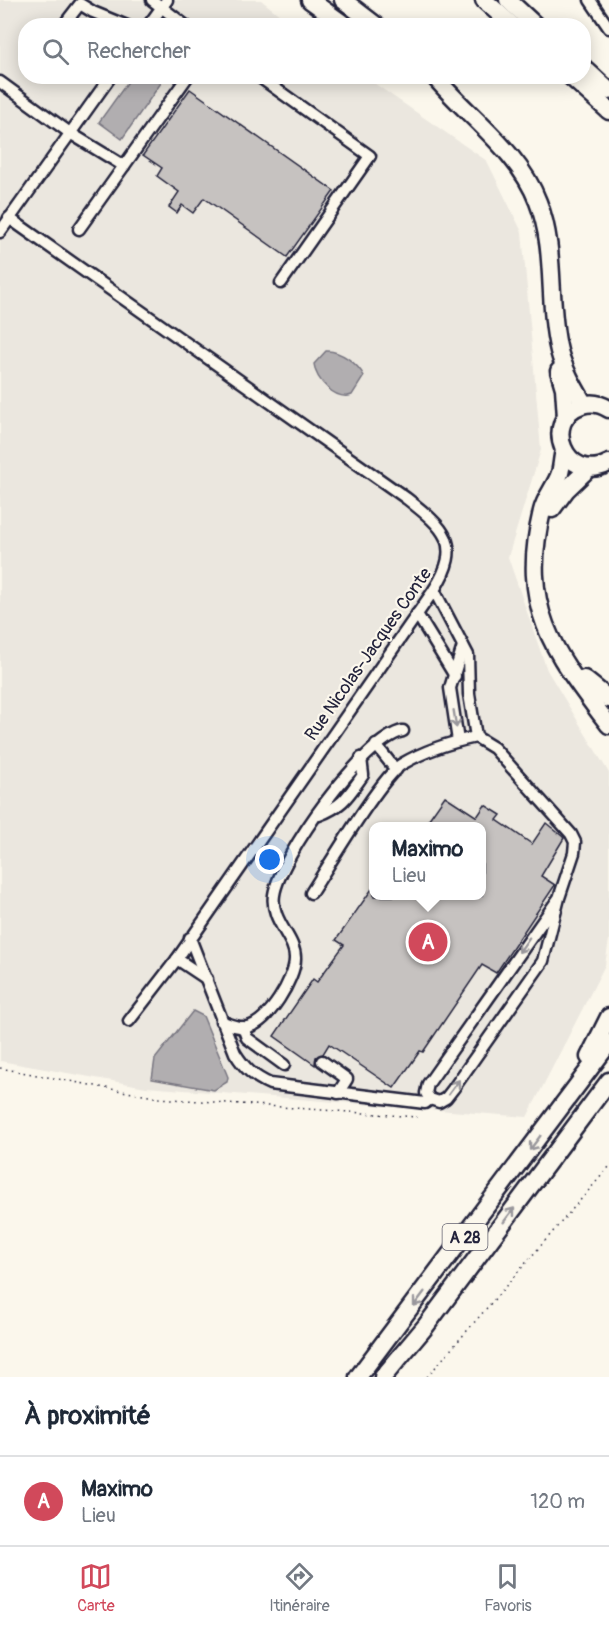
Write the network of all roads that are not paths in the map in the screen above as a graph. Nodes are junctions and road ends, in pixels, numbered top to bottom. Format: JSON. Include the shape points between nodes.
{"nodes":[{"id":1,"x":152,"y":0,"type":"edge"},
{"id":2,"x":310,"y":0,"type":"edge"},
{"id":3,"x":343,"y":0,"type":"edge"},
{"id":4,"x":484,"y":0,"type":"edge"},
{"id":5,"x":508,"y":0,"type":"edge"},
{"id":6,"x":519,"y":0,"type":"edge"},
{"id":7,"x":590,"y":0,"type":"edge"},
{"id":8,"x":164,"y":4,"type":"edge"},
{"id":9,"x":69,"y":18,"type":"edge"},
{"id":10,"x":110,"y":18,"type":"edge"},
{"id":11,"x":154,"y":18,"type":"edge"},
{"id":12,"x":178,"y":18,"type":"edge"},
{"id":13,"x":335,"y":18,"type":"edge"},
{"id":14,"x":367,"y":18,"type":"edge"},
{"id":15,"x":504,"y":18,"type":"edge"},
{"id":16,"x":529,"y":18,"type":"edge"},
{"id":17,"x":532,"y":18,"type":"edge"},
{"id":18,"x":609,"y":28,"type":"edge"},
{"id":19,"x":591,"y":74,"type":"edge"},
{"id":20,"x":0,"y":82,"type":"edge"},
{"id":21,"x":105,"y":84,"type":"edge"},
{"id":22,"x":182,"y":84,"type":"edge"},
{"id":23,"x":269,"y":84,"type":"edge"},
{"id":24,"x":441,"y":84,"type":"edge"},
{"id":25,"x":579,"y":84,"type":"edge"},
{"id":26,"x":609,"y":91,"type":"edge"},
{"id":27,"x":609,"y":111,"type":"edge"},
{"id":28,"x":70,"y":133,"type":"junction"},
{"id":29,"x":124,"y":166,"type":"junction"},
{"id":30,"x":9,"y":218,"type":"junction"},
{"id":31,"x":79,"y":229,"type":"dead end"},
{"id":32,"x":0,"y":232,"type":"edge"},
{"id":33,"x":552,"y":278,"type":"junction"},
{"id":34,"x":280,"y":283,"type":"dead end"},
{"id":35,"x":599,"y":404,"type":"edge"},
{"id":36,"x":566,"y":417,"type":"junction"},
{"id":37,"x":564,"y":451,"type":"junction"},
{"id":38,"x":603,"y":466,"type":"edge"},
{"id":39,"x":434,"y":590,"type":"junction"},
{"id":40,"x":417,"y":614,"type":"junction"},
{"id":41,"x":464,"y":646,"type":"junction"},
{"id":42,"x":455,"y":676,"type":"junction"},
{"id":43,"x":609,"y":699,"type":"edge"},
{"id":44,"x":609,"y":726,"type":"edge"},
{"id":45,"x":403,"y":731,"type":"dead end"},
{"id":46,"x":476,"y":737,"type":"junction"},
{"id":47,"x":458,"y":741,"type":"junction"},
{"id":48,"x":376,"y":745,"type":"junction"},
{"id":49,"x":396,"y":770,"type":"junction"},
{"id":50,"x":311,"y":893,"type":"dead end"},
{"id":51,"x":559,"y":898,"type":"junction"},
{"id":52,"x":190,"y":938,"type":"junction"},
{"id":53,"x":177,"y":959,"type":"junction"},
{"id":54,"x":207,"y":979,"type":"junction"},
{"id":55,"x":609,"y":1017,"type":"edge"},
{"id":56,"x":129,"y":1021,"type":"dead end"},
{"id":57,"x":221,"y":1021,"type":"junction"},
{"id":58,"x":243,"y":1027,"type":"junction"},
{"id":59,"x":609,"y":1043,"type":"edge"},
{"id":60,"x":322,"y":1061,"type":"dead end"},
{"id":61,"x":284,"y":1065,"type":"dead end"},
{"id":62,"x":609,"y":1081,"type":"edge"},
{"id":63,"x":338,"y":1093,"type":"junction"},
{"id":64,"x":570,"y":1096,"type":"junction"},
{"id":65,"x":430,"y":1099,"type":"junction"},
{"id":66,"x":358,"y":1377,"type":"edge"},
{"id":67,"x":383,"y":1377,"type":"edge"}],
"edges":[{"from":1,"to":8,"type":"street"},
{"from":2,"to":13,"type":"highway"},
{"from":3,"to":14,"type":"highway"},
{"from":4,"to":15,"type":"highway"},
{"from":5,"to":16,"type":"highway"},
{"from":6,"to":17,"type":"highway"},
{"from":7,"to":18,"type":"street"},
{"from":8,"to":11,"type":"street"},
{"from":8,"to":12,"type":"street"},
{"from":9,"to":10,"type":"street","via":[[80,4]]},
{"from":19,"to":26,"type":"highway"},
{"from":20,"to":28,"type":"street"},
{"from":21,"to":28,"type":"street"},
{"from":22,"to":29,"type":"street"},
{"from":23,"to":34,"type":"street","via":[[370,156]]},
{"from":24,"to":33,"type":"highway","via":[[527,178],[546,228]]},
{"from":25,"to":27,"type":"highway"},
{"from":28,"to":29,"type":"street"},
{"from":28,"to":30,"type":"street"},
{"from":29,"to":31,"type":"street"},
{"from":30,"to":32,"type":"street"},
{"from":30,"to":39,"type":"street","name":"Rue Nicolas-Jacques Conte","via":[[431,518],[448,543],[449,558],[447,570]]},
{"from":33,"to":35,"type":"highway","via":[[559,350],[570,380]]},
{"from":33,"to":36,"type":"highway","via":[[553,351],[564,388]]},
{"from":35,"to":36,"type":"highway"},
{"from":36,"to":37,"type":"highway","via":[[560,434]]},
{"from":37,"to":38,"type":"highway","via":[[575,462]]},
{"from":37,"to":44,"type":"highway","via":[[561,471],[543,507],[538,530],[533,571],[537,597],[545,629],[559,657]]},
{"from":38,"to":43,"type":"highway","via":[[553,506],[542,548],[543,595],[559,642],[579,674]]},
{"from":39,"to":40,"type":"street","name":"Rue Nicolas-Jacques Conte"},
{"from":39,"to":41,"type":"street"},
{"from":40,"to":42,"type":"street"},
{"from":40,"to":52,"type":"street","name":"Rue Nicolas-Jacques Conte"},
{"from":41,"to":42,"type":"street"},
{"from":41,"to":46,"type":"street"},
{"from":42,"to":47,"type":"street","one_way":true,"via":[[450,688]]},
{"from":45,"to":48,"type":"street"},
{"from":46,"to":47,"type":"street"},
{"from":46,"to":51,"type":"street","via":[[494,748],[575,842]]},
{"from":47,"to":49,"type":"street"},
{"from":48,"to":49,"type":"street"},
{"from":48,"to":58,"type":"street","via":[[361,758],[277,879],[276,916],[294,952],[293,971],[272,1010],[258,1023]]},
{"from":49,"to":50,"type":"street"},
{"from":51,"to":65,"type":"street","one_way":true,"via":[[428,1083],[426,1093]]},
{"from":65,"to":51,"type":"street","one_way":true,"via":[[439,1102],[446,1098],[543,961]]},
{"from":52,"to":53,"type":"street","name":"Rue Nicolas-Jacques Conte"},
{"from":52,"to":54,"type":"street"},
{"from":53,"to":54,"type":"street"},
{"from":53,"to":56,"type":"street","name":"Rue Nicolas-Jacques Conte"},
{"from":54,"to":57,"type":"street"},
{"from":55,"to":64,"type":"highway"},
{"from":57,"to":58,"type":"street"},
{"from":57,"to":63,"type":"street","via":[[235,1053],[256,1077],[270,1084]]},
{"from":58,"to":61,"type":"street","via":[[247,1038]]},
{"from":59,"to":64,"type":"highway","number":"A 28"},
{"from":60,"to":63,"type":"street","via":[[347,1079]]},
{"from":67,"to":62,"type":"highway","number":"A 28","one_way":true,"via":[[425,1327]]},
{"from":63,"to":65,"type":"street","via":[[424,1102]]},
{"from":64,"to":66,"type":"highway","number":"A 28","one_way":true}]}
